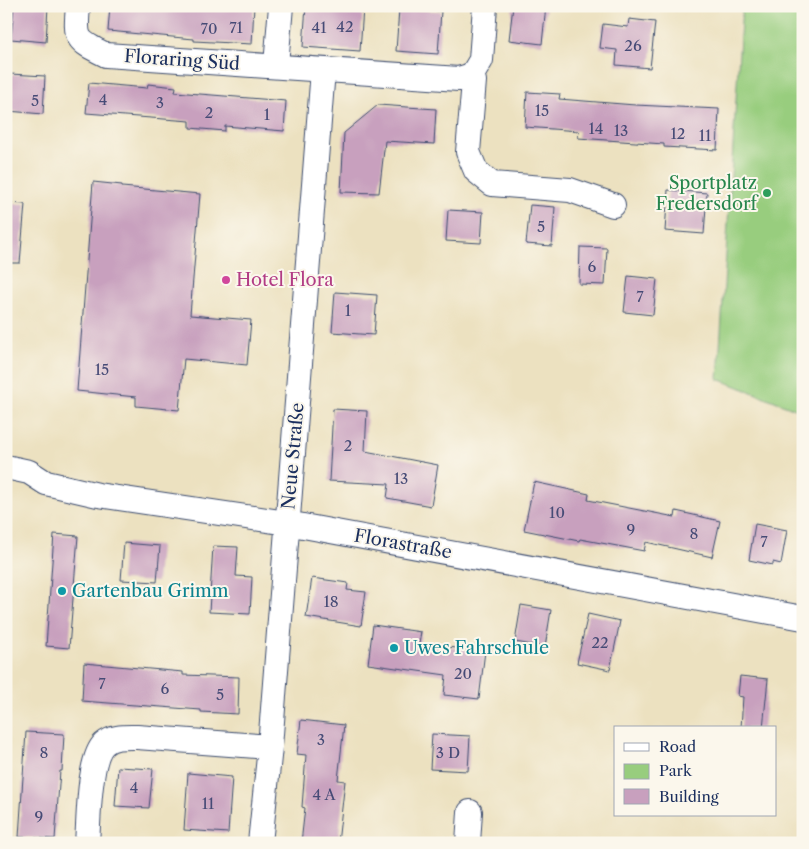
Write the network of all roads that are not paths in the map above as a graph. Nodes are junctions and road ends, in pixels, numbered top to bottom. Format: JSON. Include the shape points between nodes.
{"nodes":[{"id":1,"x":78,"y":6,"type":"edge"},
{"id":2,"x":281,"y":6,"type":"edge"},
{"id":3,"x":485,"y":6,"type":"edge"},
{"id":4,"x":276,"y":66,"type":"junction"},
{"id":5,"x":323,"y":70,"type":"junction"},
{"id":6,"x":472,"y":76,"type":"junction"},
{"id":7,"x":613,"y":206,"type":"dead end"},
{"id":8,"x":6,"y":467,"type":"edge"},
{"id":9,"x":287,"y":523,"type":"junction"},
{"id":10,"x":803,"y":618,"type":"edge"},
{"id":11,"x":270,"y":747,"type":"junction"},
{"id":12,"x":470,"y":812,"type":"dead end"},
{"id":13,"x":87,"y":843,"type":"edge"},
{"id":14,"x":260,"y":843,"type":"edge"},
{"id":15,"x":468,"y":843,"type":"edge"}],
"edges":[{"from":1,"to":4,"type":"street","name":"Floraring Süd","via":[[76,29],[83,44],[106,55]]},
{"from":2,"to":4,"type":"street"},
{"from":3,"to":6,"type":"street","via":[[481,60]]},
{"from":4,"to":5,"type":"street","name":"Floraring Süd"},
{"from":5,"to":6,"type":"street","name":"Floraring Süd","via":[[459,79]]},
{"from":5,"to":9,"type":"street","name":"Neue Straße"},
{"from":6,"to":7,"type":"street","via":[[468,152],[476,171],[492,184],[570,190]]},
{"from":8,"to":9,"type":"street","name":"Florastraße","via":[[29,472],[46,483],[98,495]]},
{"from":9,"to":10,"type":"street","name":"Florastraße"},
{"from":9,"to":11,"type":"street","name":"Neue Straße"},
{"from":11,"to":13,"type":"street","via":[[116,737],[104,744],[93,768]]},
{"from":11,"to":14,"type":"street","name":"Neue Straße"},
{"from":12,"to":15,"type":"street"}]}
